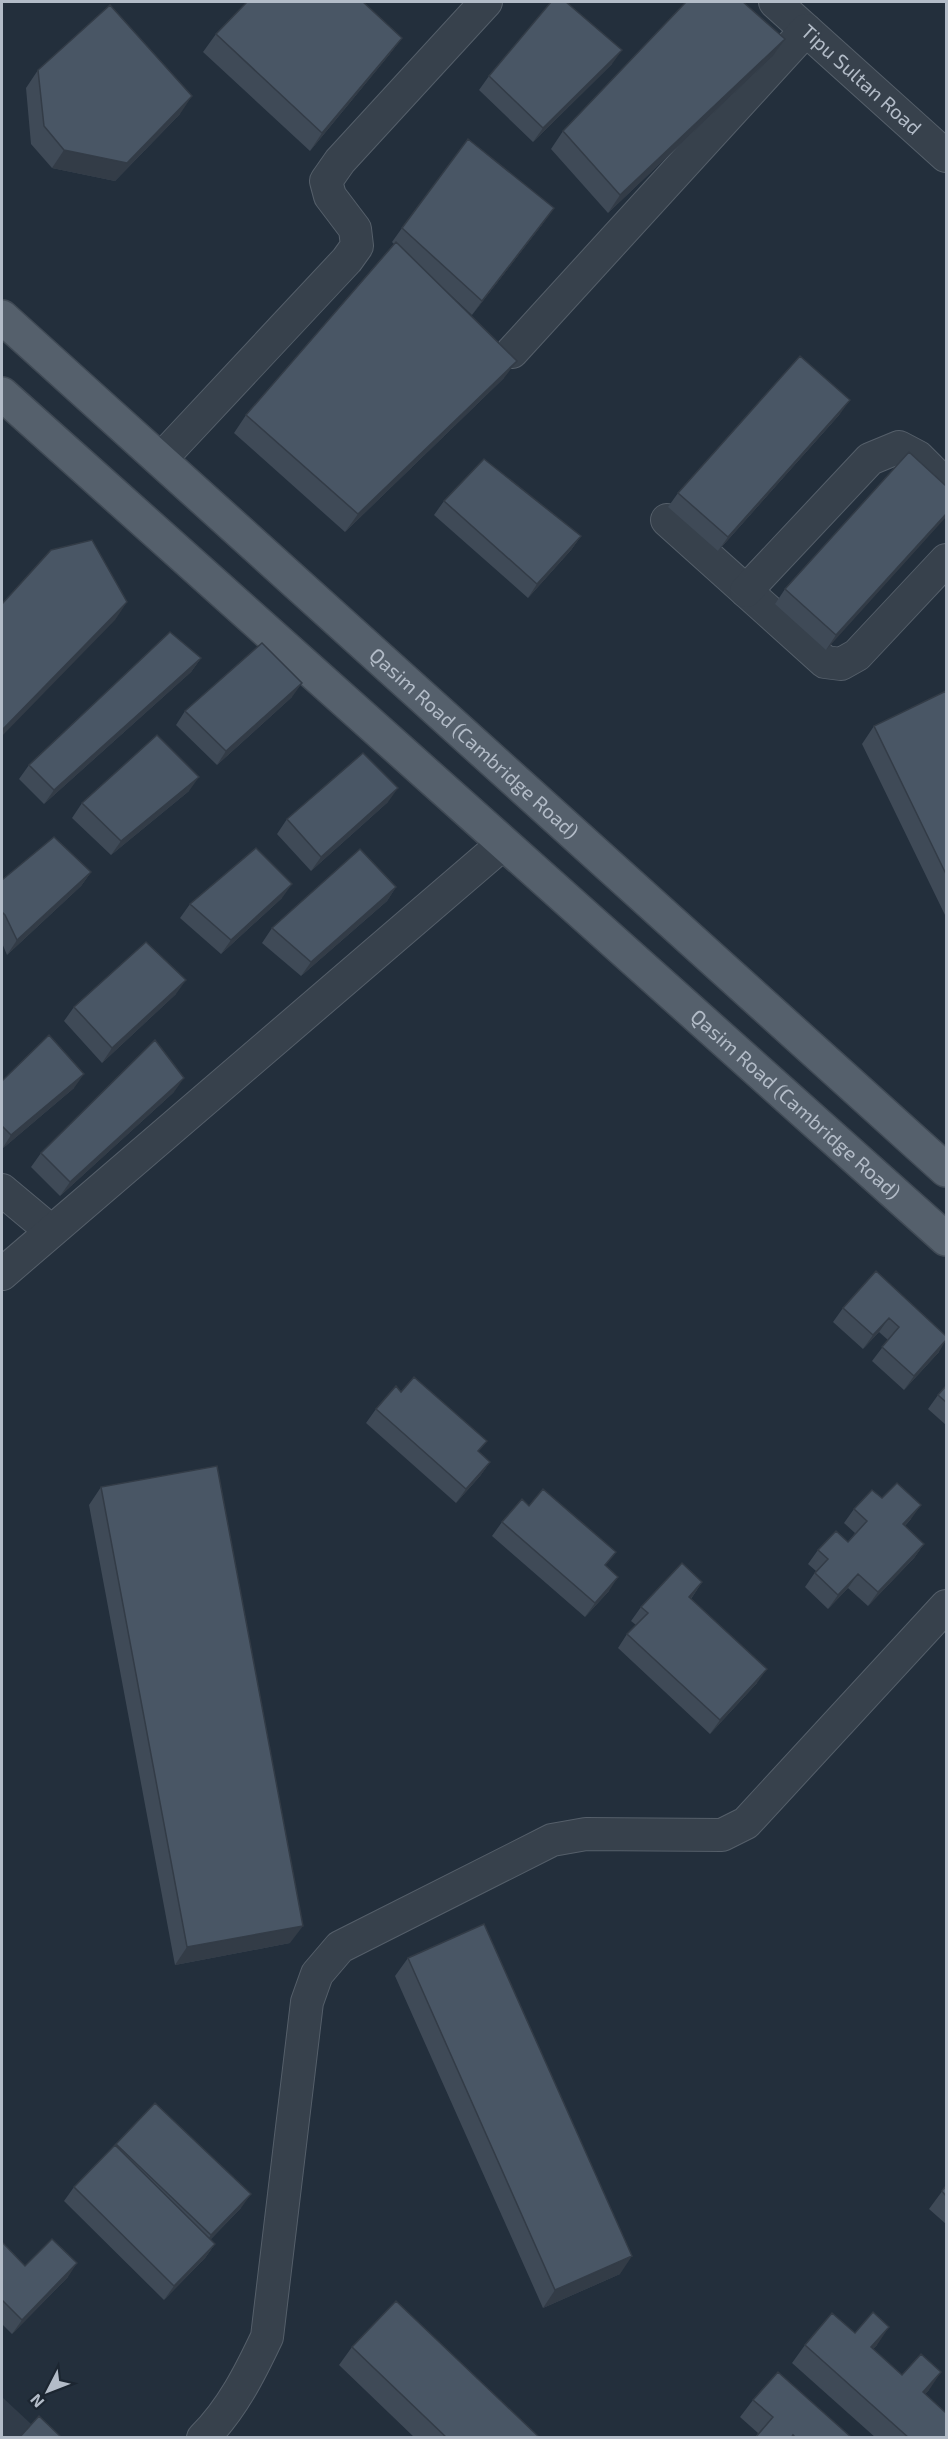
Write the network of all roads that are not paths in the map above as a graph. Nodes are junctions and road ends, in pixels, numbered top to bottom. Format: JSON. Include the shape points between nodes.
{"nodes":[{"id":1,"x":486,"y":2,"type":"edge"},
{"id":2,"x":775,"y":2,"type":"edge"},
{"id":3,"x":806,"y":30,"type":"junction"},
{"id":4,"x":946,"y":156,"type":"edge"},
{"id":5,"x":2,"y":317,"type":"edge"},
{"id":6,"x":512,"y":352,"type":"edge"},
{"id":7,"x":2,"y":394,"type":"edge"},
{"id":8,"x":160,"y":460,"type":"junction"},
{"id":9,"x":946,"y":485,"type":"edge"},
{"id":10,"x":666,"y":520,"type":"dead end"},
{"id":11,"x":945,"y":566,"type":"edge"},
{"id":12,"x":746,"y":591,"type":"junction"},
{"id":13,"x":504,"y":843,"type":"junction"},
{"id":14,"x":946,"y":1170,"type":"edge"},
{"id":15,"x":2,"y":1190,"type":"edge"},
{"id":16,"x":51,"y":1231,"type":"junction"},
{"id":17,"x":946,"y":1239,"type":"edge"},
{"id":18,"x":2,"y":1274,"type":"edge"},
{"id":19,"x":946,"y":1606,"type":"edge"},
{"id":20,"x":203,"y":2438,"type":"edge"}],
"edges":[{"from":1,"to":8,"type":"street","via":[[326,180],[330,196],[355,229],[357,246]]},
{"from":2,"to":3,"type":"street","name":"Tipu Sultan Road"},
{"from":3,"to":4,"type":"street","name":"Tipu Sultan Road"},
{"from":3,"to":6,"type":"street"},
{"from":5,"to":8,"type":"main road","name":"Qasim Road (Cambridge Road)"},
{"from":7,"to":13,"type":"main road","name":"Qasim Road (Cambridge Road)"},
{"from":8,"to":14,"type":"main road","name":"Qasim Road (Cambridge Road)"},
{"from":9,"to":12,"type":"street","via":[[918,457],[899,447],[870,459]]},
{"from":10,"to":12,"type":"street"},
{"from":11,"to":12,"type":"street","via":[[857,656],[841,664],[825,662]]},
{"from":13,"to":16,"type":"street"},
{"from":13,"to":17,"type":"main road","name":"Qasim Road (Cambridge Road)"},
{"from":15,"to":16,"type":"street"},
{"from":16,"to":18,"type":"street"},
{"from":19,"to":20,"type":"street","via":[[746,1823],[722,1835],[585,1834],[552,1840],[340,1947],[317,1974],[307,2002],[267,2337],[246,2381]]}]}
